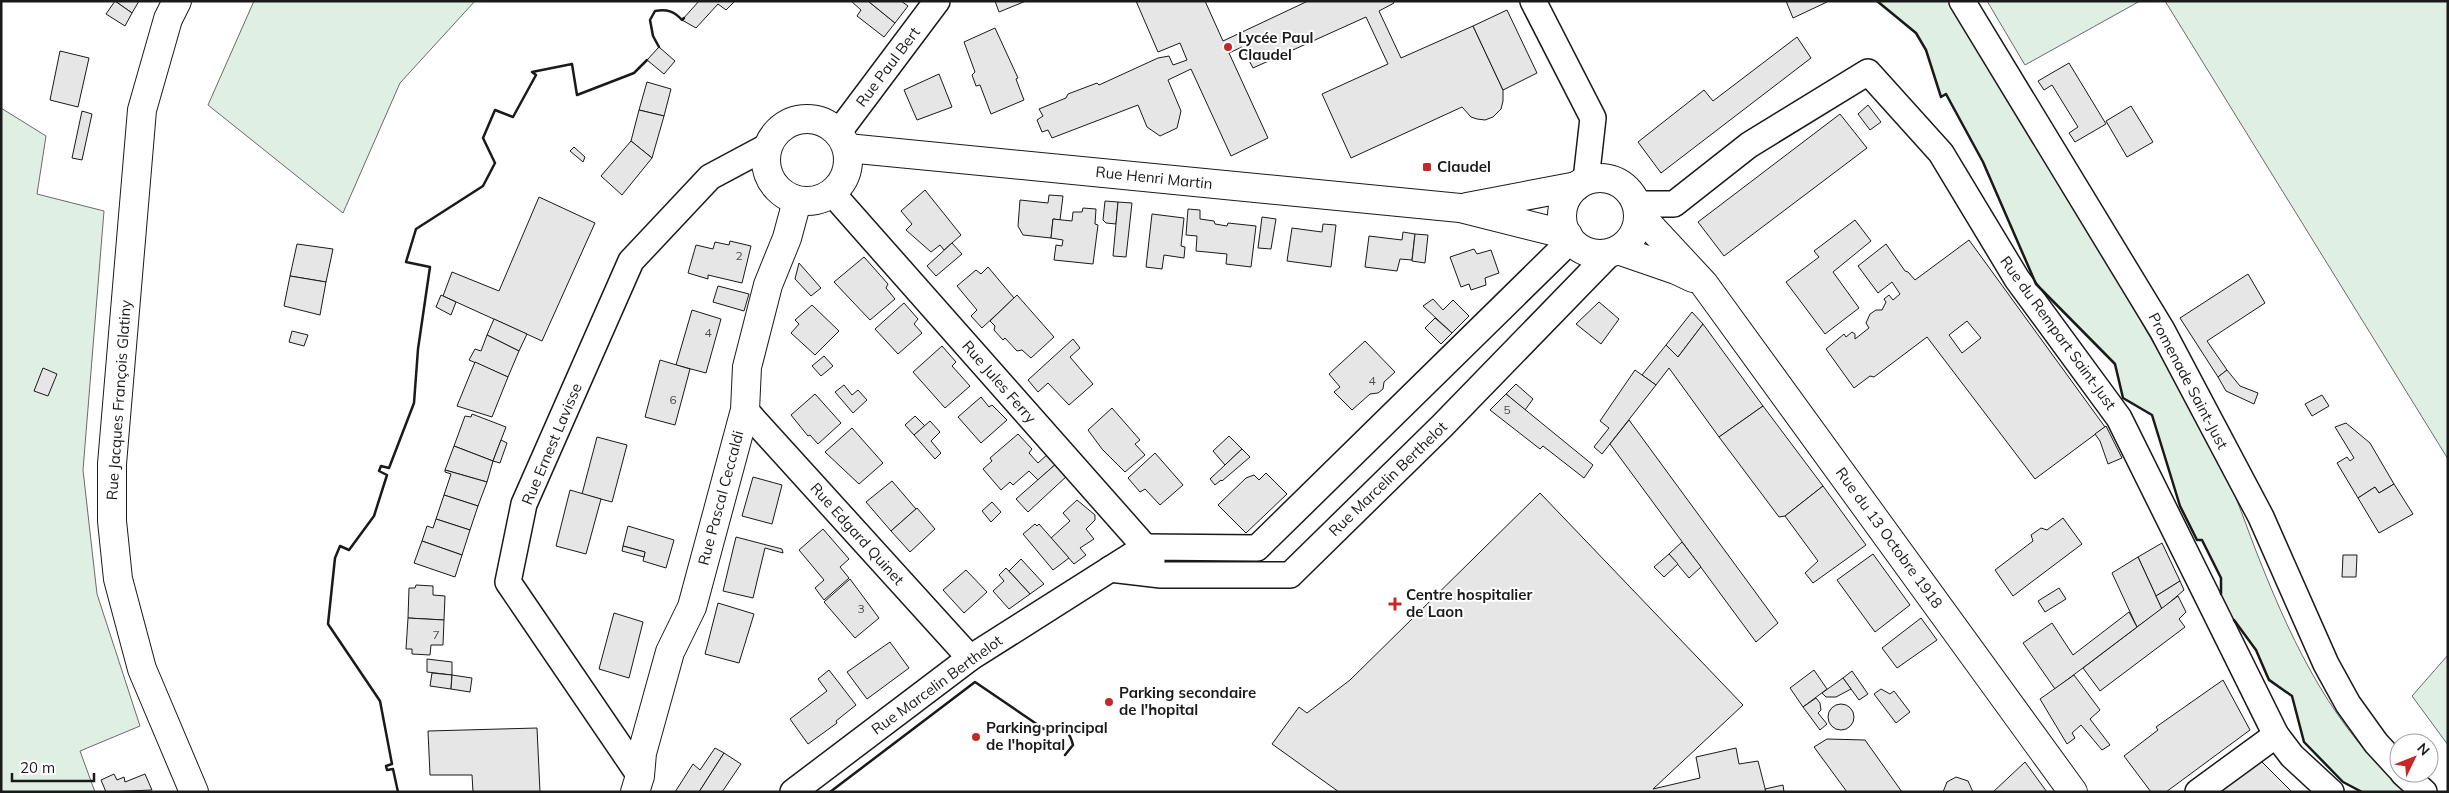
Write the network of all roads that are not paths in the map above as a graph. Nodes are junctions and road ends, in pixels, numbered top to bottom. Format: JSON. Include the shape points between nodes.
{"nodes":[{"id":1,"x":177,"y":1,"type":"edge"},
{"id":2,"x":937,"y":1,"type":"edge"},
{"id":3,"x":1533,"y":1,"type":"edge"},
{"id":4,"x":1962,"y":1,"type":"edge"},
{"id":5,"x":842,"y":141,"type":"junction"},
{"id":6,"x":768,"y":146,"type":"junction"},
{"id":7,"x":1582,"y":183,"type":"junction"},
{"id":8,"x":832,"y":193,"type":"junction"},
{"id":9,"x":797,"y":200,"type":"junction"},
{"id":10,"x":1460,"y":208,"type":"junction"},
{"id":11,"x":1637,"y":208,"type":"junction"},
{"id":12,"x":1570,"y":237,"type":"junction"},
{"id":13,"x":1614,"y":251,"type":"junction"},
{"id":14,"x":1704,"y":284,"type":"junction"},
{"id":15,"x":1413,"y":396,"type":"junction"},
{"id":16,"x":745,"y":410,"type":"junction"},
{"id":17,"x":1442,"y":426,"type":"junction"},
{"id":18,"x":1145,"y":547,"type":"junction"},
{"id":19,"x":1110,"y":569,"type":"junction"},
{"id":20,"x":1161,"y":575,"type":"junction"},
{"id":21,"x":970,"y":658,"type":"junction"},
{"id":22,"x":2276,"y":735,"type":"junction"},
{"id":23,"x":2389,"y":757,"type":"edge"},
{"id":24,"x":2414,"y":783,"type":"edge"},
{"id":25,"x":638,"y":784,"type":"edge"},
{"id":26,"x":194,"y":792,"type":"edge"},
{"id":27,"x":793,"y":792,"type":"edge"},
{"id":28,"x":2073,"y":792,"type":"edge"},
{"id":29,"x":2198,"y":792,"type":"edge"},
{"id":30,"x":2331,"y":792,"type":"edge"},
{"id":31,"x":2424,"y":792,"type":"edge"}],
"edges":[{"from":1,"to":26,"type":"street","name":"Rue Jacques François Glatiny","via":[[168,19],[142,110],[112,464],[112,521],[118,579],[142,669]]},
{"from":2,"to":5,"type":"street","name":"Rue Paul Bert"},
{"from":3,"to":7,"type":"street","via":[[1593,118]]},
{"from":4,"to":23,"type":"street","name":"Promenade Saint-Just","via":[[2162,330],[2261,517],[2326,664],[2348,704]]},
{"from":5,"to":6,"type":"street","via":[[827,124],[813,119],[786,124]]},
{"from":5,"to":8,"type":"street","via":[[846,173]]},
{"from":5,"to":10,"type":"street","name":"Rue Henri Martin"},
{"from":6,"to":9,"type":"street","via":[[765,160],[774,186]]},
{"from":6,"to":25,"type":"street","name":"Rue Ernest Lavisse","via":[[710,177],[631,261],[524,504],[508,582]]},
{"from":7,"to":10,"type":"street","name":"Rue Henri Martin"},
{"from":7,"to":11,"type":"street","via":[[1598,178],[1622,184]]},
{"from":7,"to":12,"type":"street","via":[[1569,193],[1562,214]]},
{"from":8,"to":9,"type":"street","via":[[816,200]]},
{"from":8,"to":18,"type":"street","name":"Rue Jules Ferry"},
{"from":9,"to":16,"type":"street","name":"Rue Pascal Ceccaldi","via":[[787,238],[768,285],[747,367]]},
{"from":10,"to":12,"type":"street","name":"Rue Henri Martin"},
{"from":11,"to":13,"type":"street","via":[[1634,233]]},
{"from":11,"to":14,"type":"street","name":"Rue du 13 Octobre 1918"},
{"from":11,"to":22,"type":"street","name":"Rue du Rempart Saint-Just","via":[[1674,204],[1749,145],[1868,72],[1941,153],[2017,279],[2120,418]]},
{"from":12,"to":13,"type":"street","via":[[1589,252]]},
{"from":12,"to":15,"type":"street"},
{"from":13,"to":14,"type":"street","name":"Rue du 13 Octobre 1918","via":[[1676,270]]},
{"from":13,"to":17,"type":"street","name":"Rue Marcelin Berthelot"},
{"from":14,"to":28,"type":"street","name":"Rue du 13 Octobre 1918"},
{"from":15,"to":17,"type":"street"},
{"from":15,"to":18,"type":"street","via":[[1256,548]]},
{"from":16,"to":21,"type":"street","name":"Rue Edgard Quinet"},
{"from":16,"to":25,"type":"street","name":"Rue Pascal Ceccaldi","via":[[692,607],[670,652],[642,753]]},
{"from":17,"to":20,"type":"street","name":"Rue Marcelin Berthelot","via":[[1290,575]]},
{"from":18,"to":19,"type":"street","name":"Rue Marcelin Berthelot"},
{"from":18,"to":20,"type":"street","name":"Rue Jules Ferry"},
{"from":19,"to":20,"type":"street","name":"Rue Marcelin Berthelot"},
{"from":19,"to":21,"type":"street","name":"Rue Marcelin Berthelot"},
{"from":21,"to":27,"type":"street","name":"Rue Marcelin Berthelot"},
{"from":22,"to":29,"type":"street"},
{"from":22,"to":30,"type":"street","name":"Rue du Rempart Saint-Just","via":[[2292,756]]},
{"from":24,"to":31,"type":"street"}]}
